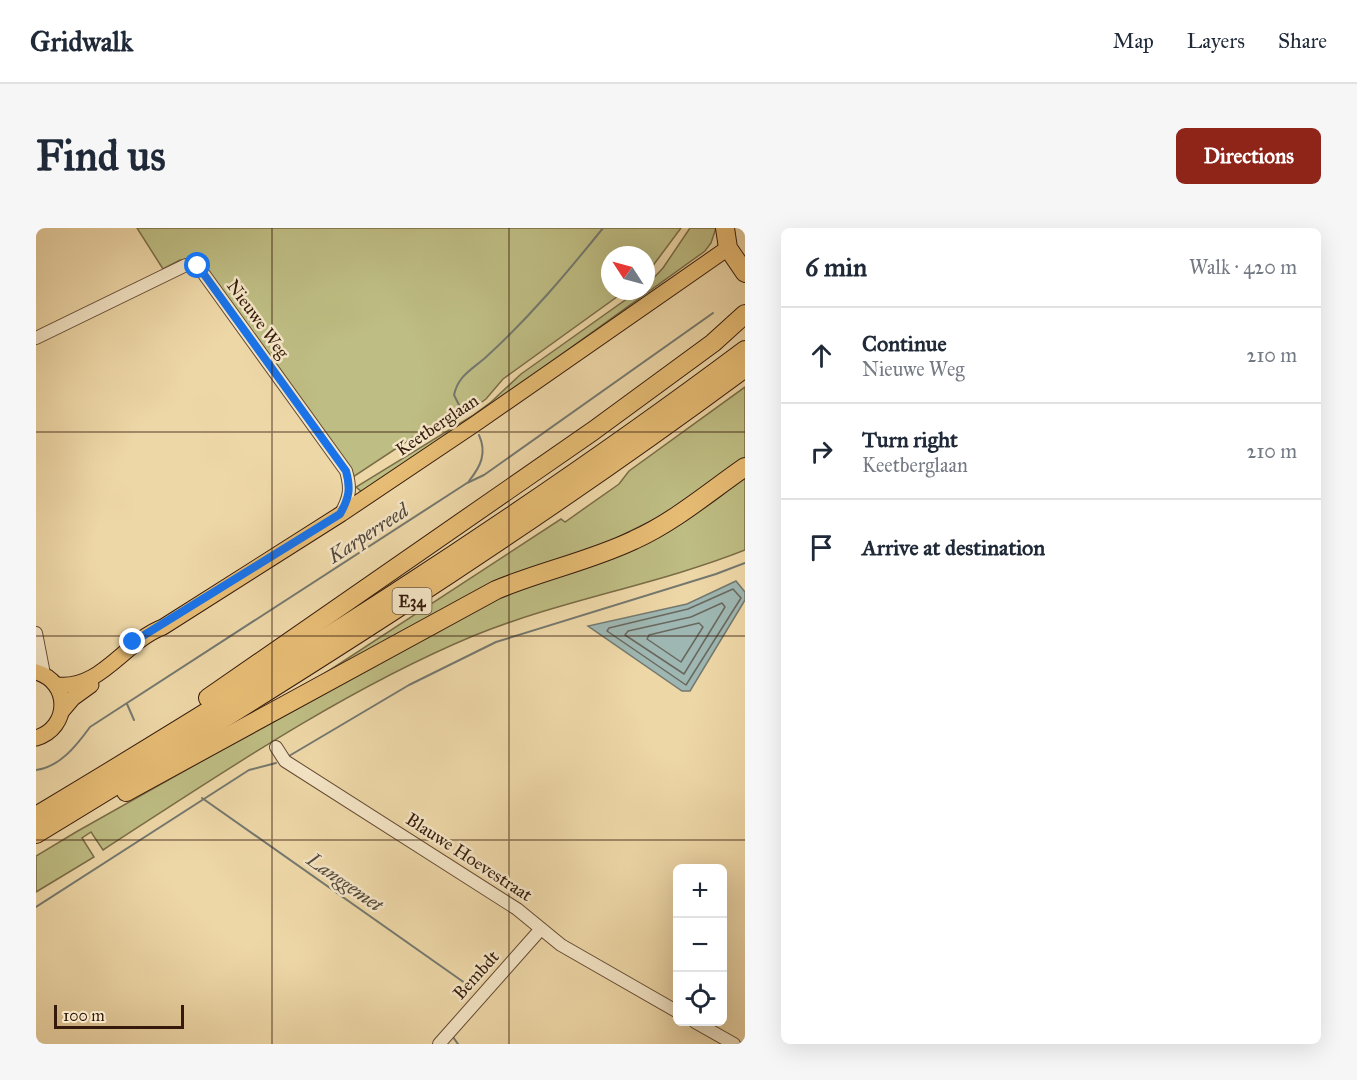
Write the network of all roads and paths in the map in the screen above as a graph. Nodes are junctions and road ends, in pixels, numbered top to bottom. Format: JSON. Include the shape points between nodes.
{"nodes":[{"id":1,"x":725,"y":228,"type":"edge"},
{"id":2,"x":728,"y":248,"type":"junction"},
{"id":3,"x":745,"y":273,"type":"edge"},
{"id":4,"x":745,"y":314,"type":"edge"},
{"id":5,"x":36,"y":338,"type":"edge"},
{"id":6,"x":745,"y":351,"type":"edge"},
{"id":7,"x":745,"y":369,"type":"edge"},
{"id":8,"x":745,"y":467,"type":"edge"},
{"id":9,"x":340,"y":514,"type":"junction"},
{"id":10,"x":163,"y":627,"type":"junction"},
{"id":11,"x":36,"y":633,"type":"edge"},
{"id":12,"x":40,"y":673,"type":"edge"},
{"id":13,"x":57,"y":685,"type":"junction"},
{"id":14,"x":62,"y":711,"type":"junction"},
{"id":15,"x":36,"y":738,"type":"edge"},
{"id":16,"x":276,"y":747,"type":"dead end"},
{"id":17,"x":136,"y":755,"type":"junction"},
{"id":18,"x":67,"y":815,"type":"junction"},
{"id":19,"x":36,"y":816,"type":"edge"},
{"id":20,"x":36,"y":834,"type":"edge"},
{"id":21,"x":540,"y":930,"type":"junction"},
{"id":22,"x":673,"y":1009,"type":"edge"},
{"id":23,"x":702,"y":1026,"type":"edge"},
{"id":24,"x":439,"y":1044,"type":"edge"},
{"id":25,"x":734,"y":1044,"type":"edge"}],
"edges":[{"from":1,"to":2,"type":"highway"},
{"from":2,"to":3,"type":"highway"},
{"from":2,"to":9,"type":"main road","name":"Keetberglaan"},
{"from":4,"to":17,"type":"highway","via":[[713,343],[583,438],[152,735]]},
{"from":5,"to":9,"type":"street","name":"Nieuwe Weg","via":[[186,265],[198,266],[346,471],[350,487]]},
{"from":6,"to":17,"type":"highway","number":"E34","via":[[496,528],[268,676]]},
{"from":7,"to":18,"type":"highway","number":"E34","via":[[589,482],[412,601]]},
{"from":8,"to":18,"type":"highway","via":[[668,522],[634,541],[496,590],[88,813]]},
{"from":9,"to":10,"type":"main road","name":"Keetberglaan"},
{"from":10,"to":13,"type":"main road","name":"Keetberglaan","via":[[146,633],[114,663],[82,683]]},
{"from":10,"to":14,"type":"main road","name":"Keetberglaan","via":[[132,658],[73,698]]},
{"from":11,"to":12,"type":"street"},
{"from":12,"to":13,"type":"main road"},
{"from":13,"to":14,"type":"main road"},
{"from":14,"to":15,"type":"main road","name":"Keetberglaan","via":[[53,729]]},
{"from":16,"to":21,"type":"street","name":"Blauwe Hoevestraat","via":[[285,761],[517,909]]},
{"from":17,"to":19,"type":"highway","number":"E34"},
{"from":18,"to":20,"type":"highway","number":"E34"},
{"from":21,"to":22,"type":"street","name":"Blauwe Hoevestraat"},
{"from":21,"to":24,"type":"street","name":"Bembdt"},
{"from":23,"to":25,"type":"street"}]}
